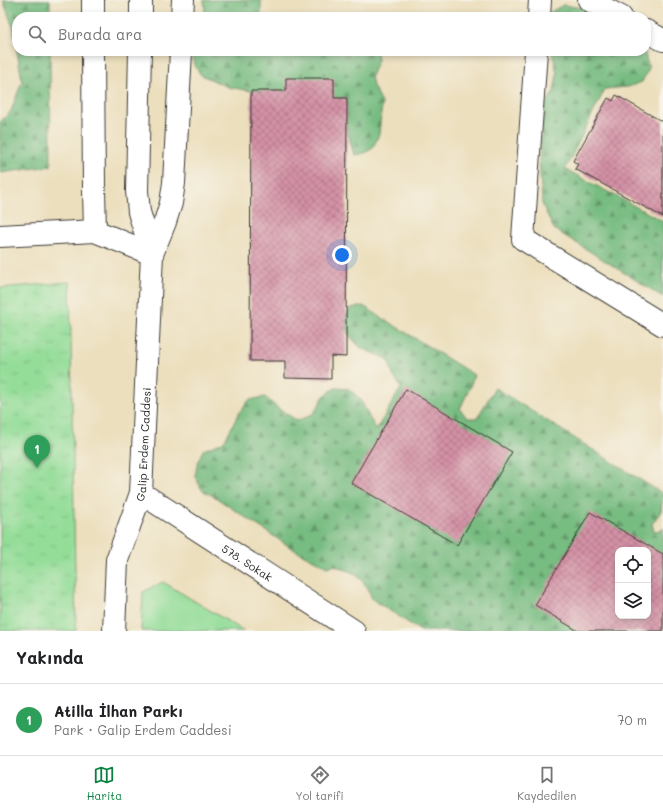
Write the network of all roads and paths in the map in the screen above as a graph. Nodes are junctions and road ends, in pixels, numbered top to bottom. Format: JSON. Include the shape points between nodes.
{"nodes":[{"id":1,"x":93,"y":0,"type":"edge"},
{"id":2,"x":141,"y":0,"type":"edge"},
{"id":3,"x":183,"y":0,"type":"edge"},
{"id":4,"x":540,"y":0,"type":"edge"},
{"id":5,"x":590,"y":0,"type":"edge"},
{"id":6,"x":93,"y":12,"type":"edge"},
{"id":7,"x":141,"y":12,"type":"edge"},
{"id":8,"x":182,"y":12,"type":"edge"},
{"id":9,"x":539,"y":12,"type":"edge"},
{"id":10,"x":611,"y":12,"type":"edge"},
{"id":11,"x":651,"y":34,"type":"edge"},
{"id":12,"x":663,"y":40,"type":"edge"},
{"id":13,"x":93,"y":56,"type":"edge"},
{"id":14,"x":140,"y":56,"type":"edge"},
{"id":15,"x":181,"y":56,"type":"edge"},
{"id":16,"x":536,"y":56,"type":"edge"},
{"id":17,"x":95,"y":231,"type":"junction"},
{"id":18,"x":0,"y":236,"type":"edge"},
{"id":19,"x":152,"y":254,"type":"junction"},
{"id":20,"x":663,"y":325,"type":"edge"},
{"id":21,"x":141,"y":493,"type":"junction"},
{"id":22,"x":114,"y":631,"type":"edge"},
{"id":23,"x":354,"y":631,"type":"edge"}],
"edges":[{"from":1,"to":6,"type":"main road"},
{"from":2,"to":7,"type":"main road"},
{"from":3,"to":8,"type":"main road"},
{"from":4,"to":9,"type":"main road"},
{"from":5,"to":10,"type":"main road"},
{"from":11,"to":12,"type":"main road"},
{"from":13,"to":17,"type":"main road"},
{"from":14,"to":19,"type":"main road","via":[[137,192],[139,212]]},
{"from":15,"to":19,"type":"main road","via":[[174,183],[165,222]]},
{"from":16,"to":20,"type":"main road","via":[[523,239]]},
{"from":17,"to":18,"type":"main road"},
{"from":17,"to":19,"type":"main road"},
{"from":19,"to":21,"type":"main road","name":"Galip Erdem Caddesi"},
{"from":21,"to":22,"type":"main road","name":"Galip Erdem Caddesi","via":[[117,560]]},
{"from":21,"to":23,"type":"main road","name":"578. Sokak"}]}
